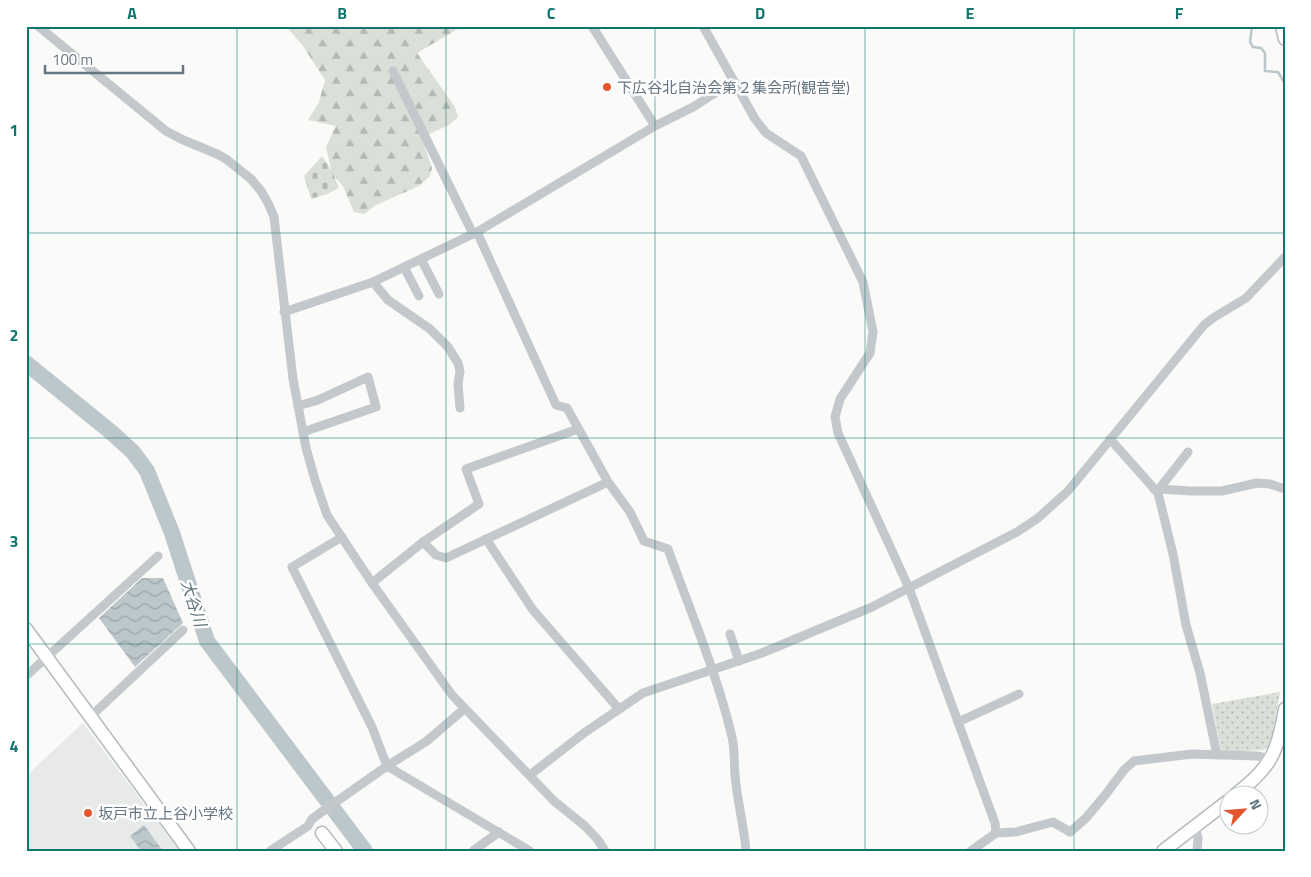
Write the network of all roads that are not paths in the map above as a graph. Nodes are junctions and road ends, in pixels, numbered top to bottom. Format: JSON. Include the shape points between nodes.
{"nodes":[{"id":1,"x":38,"y":26,"type":"edge"},
{"id":2,"x":592,"y":26,"type":"edge"},
{"id":3,"x":703,"y":26,"type":"edge"},
{"id":4,"x":1282,"y":26,"type":"edge"},
{"id":5,"x":1285,"y":39,"type":"edge"},
{"id":6,"x":393,"y":72,"type":"dead end"},
{"id":7,"x":734,"y":81,"type":"junction"},
{"id":8,"x":655,"y":126,"type":"junction"},
{"id":9,"x":475,"y":233,"type":"junction"},
{"id":10,"x":1285,"y":257,"type":"edge"},
{"id":11,"x":421,"y":259,"type":"junction"},
{"id":12,"x":404,"y":267,"type":"junction"},
{"id":13,"x":373,"y":282,"type":"junction"},
{"id":14,"x":439,"y":294,"type":"dead end"},
{"id":15,"x":419,"y":296,"type":"dead end"},
{"id":16,"x":284,"y":312,"type":"junction"},
{"id":17,"x":298,"y":406,"type":"junction"},
{"id":18,"x":460,"y":408,"type":"dead end"},
{"id":19,"x":578,"y":429,"type":"junction"},
{"id":20,"x":303,"y":432,"type":"junction"},
{"id":21,"x":1110,"y":439,"type":"junction"},
{"id":22,"x":1188,"y":452,"type":"dead end"},
{"id":23,"x":608,"y":482,"type":"junction"},
{"id":24,"x":1156,"y":489,"type":"junction"},
{"id":25,"x":1285,"y":489,"type":"edge"},
{"id":26,"x":342,"y":537,"type":"junction"},
{"id":27,"x":486,"y":539,"type":"junction"},
{"id":28,"x":423,"y":542,"type":"junction"},
{"id":29,"x":158,"y":556,"type":"dead end"},
{"id":30,"x":372,"y":583,"type":"junction"},
{"id":31,"x":909,"y":588,"type":"junction"},
{"id":32,"x":26,"y":629,"type":"edge"},
{"id":33,"x":183,"y":630,"type":"dead end"},
{"id":34,"x":730,"y":634,"type":"dead end"},
{"id":35,"x":47,"y":658,"type":"junction"},
{"id":36,"x":739,"y":661,"type":"junction"},
{"id":37,"x":712,"y":670,"type":"junction"},
{"id":38,"x":26,"y":676,"type":"edge"},
{"id":39,"x":1019,"y":694,"type":"dead end"},
{"id":40,"x":464,"y":709,"type":"junction"},
{"id":41,"x":619,"y":709,"type":"junction"},
{"id":42,"x":1285,"y":709,"type":"edge"},
{"id":43,"x":90,"y":717,"type":"junction"},
{"id":44,"x":958,"y":722,"type":"junction"},
{"id":45,"x":1217,"y":755,"type":"junction"},
{"id":46,"x":1272,"y":759,"type":"junction"},
{"id":47,"x":387,"y":766,"type":"junction"},
{"id":48,"x":530,"y":775,"type":"junction"},
{"id":49,"x":1248,"y":784,"type":"edge"},
{"id":50,"x":1218,"y":808,"type":"edge"},
{"id":51,"x":308,"y":826,"type":"junction"},
{"id":52,"x":1194,"y":826,"type":"junction"},
{"id":53,"x":499,"y":832,"type":"junction"},
{"id":54,"x":322,"y":833,"type":"joint"},
{"id":55,"x":996,"y":833,"type":"junction"},
{"id":56,"x":189,"y":851,"type":"edge"},
{"id":57,"x":270,"y":851,"type":"edge"},
{"id":58,"x":336,"y":851,"type":"edge"},
{"id":59,"x":474,"y":851,"type":"edge"},
{"id":60,"x":530,"y":851,"type":"edge"},
{"id":61,"x":605,"y":851,"type":"edge"},
{"id":62,"x":746,"y":851,"type":"edge"},
{"id":63,"x":971,"y":851,"type":"edge"},
{"id":64,"x":1163,"y":851,"type":"edge"},
{"id":65,"x":1197,"y":851,"type":"edge"}],
"edges":[{"from":1,"to":16,"type":"street","via":[[166,130],[221,156],[241,170],[261,191],[274,218]]},
{"from":2,"to":8,"type":"street"},
{"from":3,"to":7,"type":"street"},
{"from":4,"to":5,"type":"street"},
{"from":6,"to":9,"type":"street"},
{"from":7,"to":8,"type":"street"},
{"from":7,"to":31,"type":"street","via":[[766,134],[801,156],[863,282],[873,332],[870,354],[840,399],[835,417],[838,433]]},
{"from":8,"to":9,"type":"street"},
{"from":9,"to":11,"type":"street"},
{"from":9,"to":19,"type":"street","via":[[556,405],[567,408]]},
{"from":10,"to":21,"type":"street","via":[[1246,298],[1204,325]]},
{"from":11,"to":12,"type":"street"},
{"from":11,"to":14,"type":"street"},
{"from":12,"to":13,"type":"street"},
{"from":12,"to":15,"type":"street"},
{"from":13,"to":16,"type":"street"},
{"from":13,"to":18,"type":"street","via":[[388,300],[430,329],[448,347],[460,371]]},
{"from":16,"to":17,"type":"street"},
{"from":17,"to":20,"type":"street"},
{"from":17,"to":20,"type":"street","via":[[368,377],[376,407]]},
{"from":19,"to":23,"type":"street"},
{"from":19,"to":28,"type":"street","via":[[466,469],[479,504]]},
{"from":20,"to":26,"type":"street","via":[[315,480],[328,515]]},
{"from":21,"to":24,"type":"street"},
{"from":21,"to":31,"type":"street","via":[[1068,491],[1038,518]]},
{"from":22,"to":24,"type":"street"},
{"from":23,"to":27,"type":"street"},
{"from":23,"to":37,"type":"street","via":[[630,512],[644,542],[668,550]]},
{"from":24,"to":25,"type":"street","via":[[1222,491],[1257,483]]},
{"from":24,"to":45,"type":"street"},
{"from":26,"to":30,"type":"street"},
{"from":26,"to":47,"type":"street","via":[[292,567],[372,727]]},
{"from":27,"to":28,"type":"street","via":[[446,558],[436,555]]},
{"from":27,"to":41,"type":"street","via":[[533,610]]},
{"from":28,"to":30,"type":"street"},
{"from":29,"to":35,"type":"street"},
{"from":30,"to":40,"type":"street"},
{"from":31,"to":36,"type":"street","via":[[872,607]]},
{"from":31,"to":44,"type":"street"},
{"from":32,"to":35,"type":"street"},
{"from":33,"to":43,"type":"street"},
{"from":34,"to":36,"type":"street"},
{"from":35,"to":38,"type":"street"},
{"from":35,"to":43,"type":"street"},
{"from":36,"to":37,"type":"street"},
{"from":37,"to":41,"type":"street","via":[[643,693]]},
{"from":37,"to":62,"type":"street","via":[[732,740]]},
{"from":39,"to":44,"type":"street"},
{"from":40,"to":47,"type":"street","via":[[426,742]]},
{"from":40,"to":48,"type":"street"},
{"from":41,"to":48,"type":"street"},
{"from":42,"to":46,"type":"street"},
{"from":43,"to":56,"type":"street"},
{"from":44,"to":55,"type":"street"},
{"from":45,"to":46,"type":"street"},
{"from":45,"to":55,"type":"street","via":[[1192,754],[1134,761],[1086,818],[1070,832],[1053,822],[1016,832]]},
{"from":46,"to":49,"type":"street"},
{"from":47,"to":51,"type":"street","via":[[312,819]]},
{"from":47,"to":53,"type":"street"},
{"from":48,"to":61,"type":"street","via":[[554,801],[585,826]]},
{"from":50,"to":52,"type":"street"},
{"from":51,"to":54,"type":"street"},
{"from":51,"to":57,"type":"street"},
{"from":52,"to":64,"type":"street"},
{"from":52,"to":65,"type":"street","via":[[1198,838]]},
{"from":53,"to":59,"type":"street"},
{"from":53,"to":60,"type":"street"},
{"from":54,"to":58,"type":"street"},
{"from":55,"to":63,"type":"street"}]}
